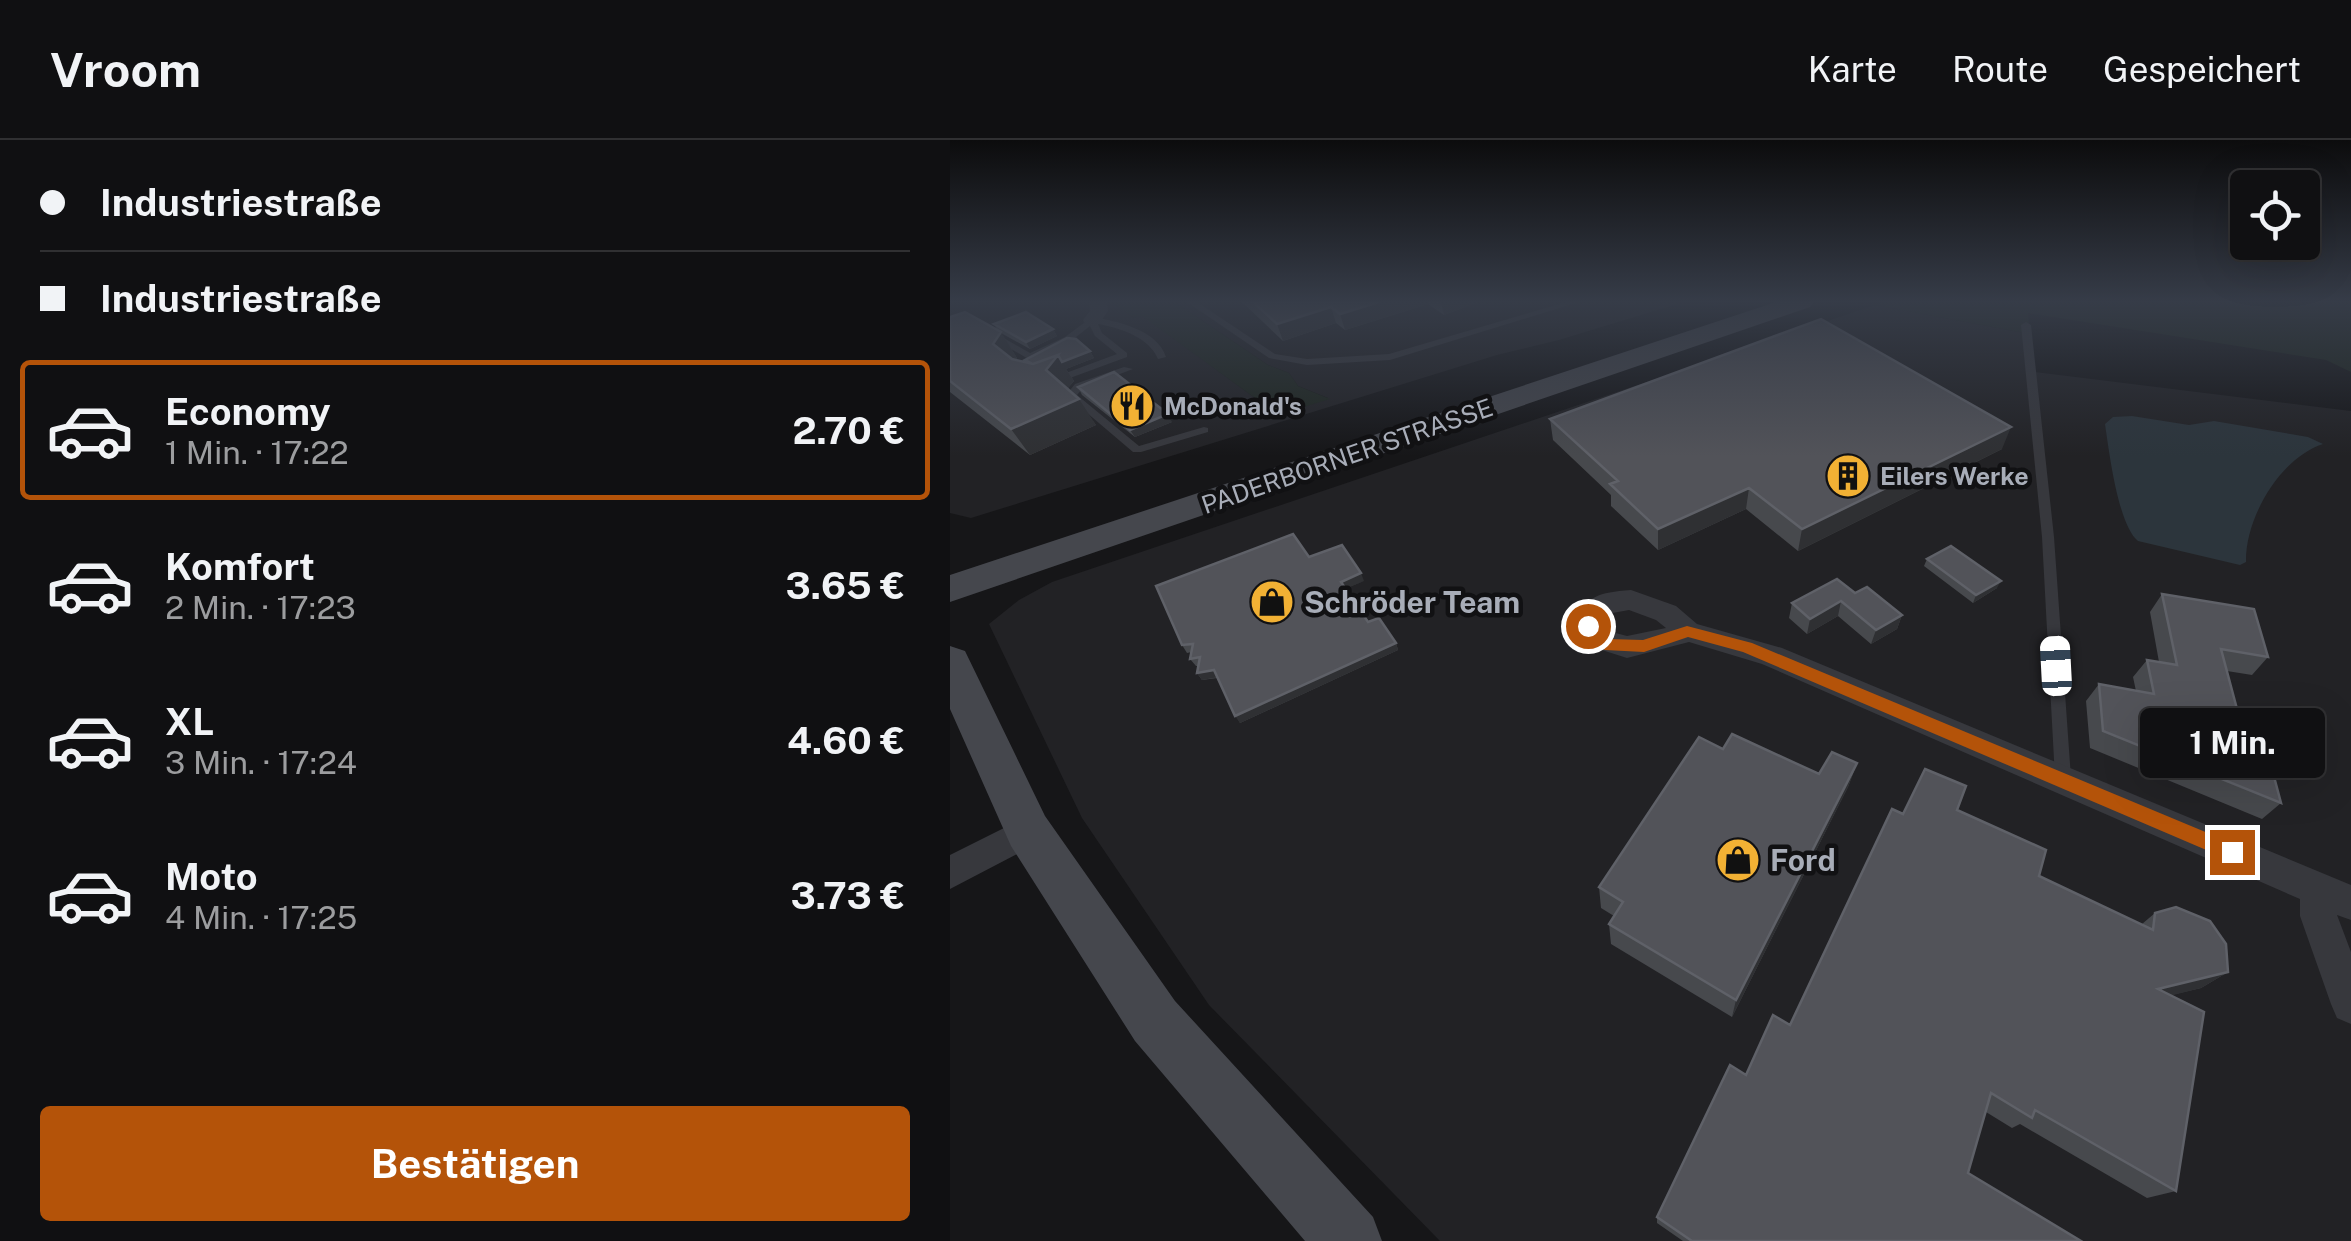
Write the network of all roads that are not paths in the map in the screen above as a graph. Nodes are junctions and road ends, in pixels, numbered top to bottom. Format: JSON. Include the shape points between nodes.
{"nodes":[{"id":1,"x":1024,"y":353,"type":"edge"},
{"id":2,"x":1038,"y":353,"type":"edge"},
{"id":3,"x":1122,"y":353,"type":"edge"},
{"id":4,"x":1160,"y":353,"type":"edge"},
{"id":5,"x":1268,"y":353,"type":"edge"},
{"id":6,"x":1402,"y":353,"type":"edge"},
{"id":7,"x":1585,"y":353,"type":"edge"},
{"id":8,"x":1647,"y":353,"type":"edge"},
{"id":9,"x":2029,"y":353,"type":"edge"},
{"id":10,"x":1030,"y":357,"type":"junction"},
{"id":11,"x":1161,"y":357,"type":"dead end"},
{"id":12,"x":1018,"y":367,"type":"edge"},
{"id":13,"x":1128,"y":368,"type":"dead end"},
{"id":14,"x":1035,"y":380,"type":"edge"},
{"id":15,"x":1204,"y":430,"type":"dead end"},
{"id":16,"x":950,"y":558,"type":"edge"},
{"id":17,"x":950,"y":588,"type":"edge"},
{"id":18,"x":1687,"y":631,"type":"dead end"},
{"id":19,"x":950,"y":662,"type":"edge"},
{"id":20,"x":2063,"y":778,"type":"junction"},
{"id":21,"x":1028,"y":832,"type":"junction"},
{"id":22,"x":950,"y":874,"type":"edge"},
{"id":23,"x":2334,"y":896,"type":"edge"},
{"id":24,"x":2351,"y":1004,"type":"edge"},
{"id":25,"x":1349,"y":1241,"type":"edge"}],
"edges":[{"from":1,"to":10,"type":"lane"},
{"from":2,"to":10,"type":"lane"},
{"from":3,"to":14,"type":"lane","via":[[1048,383]]},
{"from":4,"to":11,"type":"lane"},
{"from":5,"to":6,"type":"lane","via":[[1307,362]]},
{"from":7,"to":16,"type":"main road","name":"PADERBORNER STRASSE"},
{"from":8,"to":17,"type":"main road","name":"PADERBORNER STRASSE"},
{"from":9,"to":20,"type":"lane"},
{"from":10,"to":12,"type":"lane"},
{"from":13,"to":15,"type":"lane","via":[[1079,386],[1070,396],[1137,450]]},
{"from":18,"to":20,"type":"street","via":[[1772,656]]},
{"from":19,"to":21,"type":"main road"},
{"from":20,"to":23,"type":"street"},
{"from":21,"to":22,"type":"street"},
{"from":21,"to":25,"type":"main road","via":[[1155,1021]]},
{"from":23,"to":24,"type":"street","via":[[2324,932]]}]}
